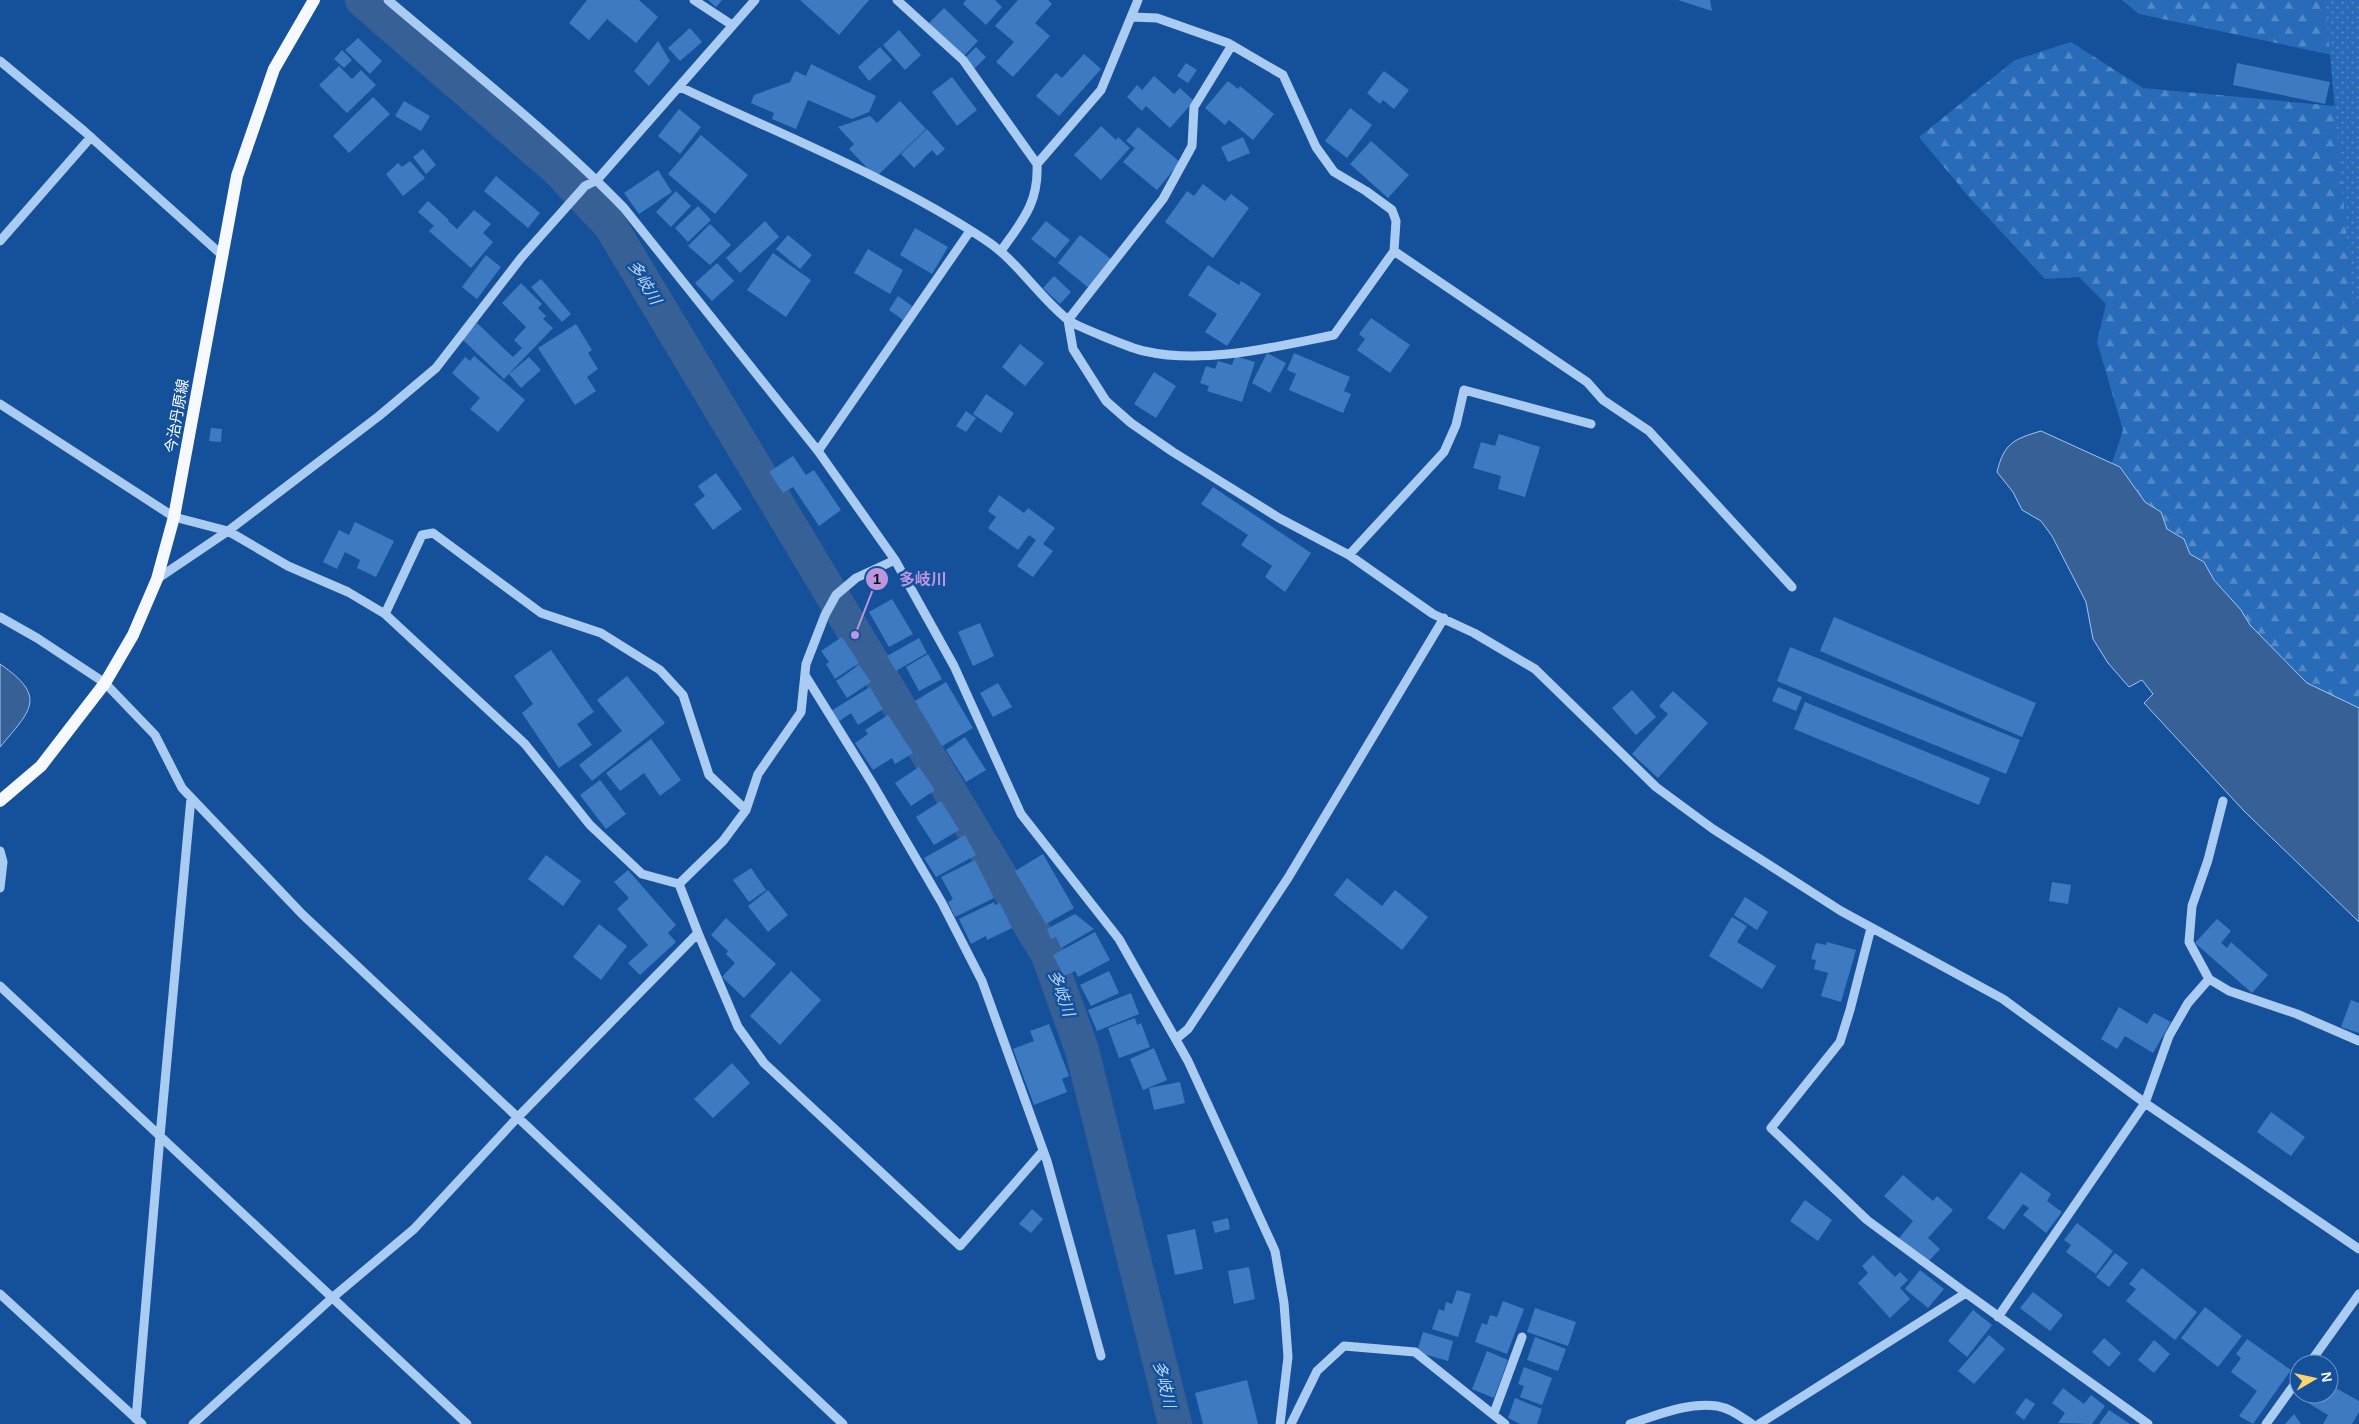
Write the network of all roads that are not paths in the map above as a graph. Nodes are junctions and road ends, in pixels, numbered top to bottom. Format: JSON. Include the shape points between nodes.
{"nodes":[{"id":1,"x":314,"y":0,"type":"edge"},
{"id":2,"x":388,"y":0,"type":"edge"},
{"id":3,"x":694,"y":0,"type":"edge"},
{"id":4,"x":755,"y":0,"type":"edge"},
{"id":5,"x":897,"y":0,"type":"edge"},
{"id":6,"x":1138,"y":0,"type":"edge"},
{"id":7,"x":1132,"y":17,"type":"junction"},
{"id":8,"x":732,"y":25,"type":"junction"},
{"id":9,"x":1232,"y":45,"type":"junction"},
{"id":10,"x":0,"y":61,"type":"edge"},
{"id":11,"x":680,"y":88,"type":"junction"},
{"id":12,"x":91,"y":136,"type":"junction"},
{"id":13,"x":1037,"y":164,"type":"junction"},
{"id":14,"x":597,"y":180,"type":"junction"},
{"id":15,"x":970,"y":231,"type":"junction"},
{"id":16,"x":0,"y":241,"type":"edge"},
{"id":17,"x":1001,"y":251,"type":"junction"},
{"id":18,"x":1394,"y":251,"type":"junction"},
{"id":19,"x":223,"y":256,"type":"junction"},
{"id":20,"x":1068,"y":320,"type":"junction"},
{"id":21,"x":0,"y":404,"type":"edge"},
{"id":22,"x":1591,"y":424,"type":"dead end"},
{"id":23,"x":818,"y":451,"type":"junction"},
{"id":24,"x":174,"y":517,"type":"junction"},
{"id":25,"x":228,"y":531,"type":"junction"},
{"id":26,"x":1349,"y":555,"type":"junction"},
{"id":27,"x":895,"y":560,"type":"junction"},
{"id":28,"x":157,"y":579,"type":"junction"},
{"id":29,"x":1792,"y":587,"type":"dead end"},
{"id":30,"x":385,"y":614,"type":"junction"},
{"id":31,"x":0,"y":617,"type":"edge"},
{"id":32,"x":1444,"y":618,"type":"junction"},
{"id":33,"x":805,"y":675,"type":"junction"},
{"id":34,"x":105,"y":683,"type":"junction"},
{"id":35,"x":191,"y":798,"type":"junction"},
{"id":36,"x":0,"y":801,"type":"edge"},
{"id":37,"x":2223,"y":801,"type":"dead end"},
{"id":38,"x":746,"y":810,"type":"junction"},
{"id":39,"x":0,"y":851,"type":"edge"},
{"id":40,"x":679,"y":884,"type":"junction"},
{"id":41,"x":0,"y":888,"type":"edge"},
{"id":42,"x":1871,"y":928,"type":"junction"},
{"id":43,"x":698,"y":933,"type":"junction"},
{"id":44,"x":2209,"y":979,"type":"junction"},
{"id":45,"x":0,"y":986,"type":"edge"},
{"id":46,"x":1176,"y":1040,"type":"junction"},
{"id":47,"x":2359,"y":1041,"type":"edge"},
{"id":48,"x":2145,"y":1103,"type":"junction"},
{"id":49,"x":517,"y":1118,"type":"junction"},
{"id":50,"x":160,"y":1136,"type":"junction"},
{"id":51,"x":1043,"y":1151,"type":"junction"},
{"id":52,"x":2359,"y":1249,"type":"edge"},
{"id":53,"x":1966,"y":1293,"type":"junction"},
{"id":54,"x":0,"y":1294,"type":"edge"},
{"id":55,"x":2359,"y":1294,"type":"edge"},
{"id":56,"x":332,"y":1298,"type":"junction"},
{"id":57,"x":1998,"y":1317,"type":"junction"},
{"id":58,"x":1522,"y":1338,"type":"dead end"},
{"id":59,"x":2316,"y":1354,"type":"edge"},
{"id":60,"x":1101,"y":1356,"type":"dead end"},
{"id":61,"x":2289,"y":1392,"type":"edge"},
{"id":62,"x":1494,"y":1413,"type":"junction"},
{"id":63,"x":139,"y":1422,"type":"edge"},
{"id":64,"x":193,"y":1424,"type":"edge"},
{"id":65,"x":467,"y":1424,"type":"edge"},
{"id":66,"x":843,"y":1424,"type":"edge"},
{"id":67,"x":1280,"y":1424,"type":"edge"},
{"id":68,"x":1291,"y":1424,"type":"edge"},
{"id":69,"x":1505,"y":1424,"type":"edge"},
{"id":70,"x":1630,"y":1424,"type":"edge"},
{"id":71,"x":1752,"y":1424,"type":"edge"},
{"id":72,"x":1759,"y":1424,"type":"edge"},
{"id":73,"x":2148,"y":1424,"type":"edge"},
{"id":74,"x":2266,"y":1424,"type":"edge"}],
"edges":[{"from":1,"to":19,"type":"main road","name":"今治丹原線","via":[[274,69],[237,176]]},
{"from":2,"to":14,"type":"street"},
{"from":3,"to":8,"type":"street"},
{"from":4,"to":8,"type":"street"},
{"from":5,"to":13,"type":"street","via":[[963,60]]},
{"from":6,"to":7,"type":"street"},
{"from":7,"to":9,"type":"street","via":[[1157,18]]},
{"from":7,"to":13,"type":"street","via":[[1101,90]]},
{"from":8,"to":11,"type":"street"},
{"from":9,"to":18,"type":"street","via":[[1283,75],[1316,147],[1334,172],[1392,210],[1396,221]]},
{"from":9,"to":20,"type":"street","via":[[1194,107],[1192,146],[1163,199]]},
{"from":10,"to":12,"type":"street"},
{"from":11,"to":14,"type":"street"},
{"from":11,"to":15,"type":"street","via":[[862,172]]},
{"from":12,"to":16,"type":"street"},
{"from":12,"to":19,"type":"street"},
{"from":13,"to":17,"type":"street","via":[[1038,177],[1032,205]]},
{"from":14,"to":23,"type":"street","via":[[624,208]]},
{"from":14,"to":25,"type":"street","via":[[586,186],[522,258],[436,368],[379,416]]},
{"from":15,"to":17,"type":"street"},
{"from":15,"to":23,"type":"street"},
{"from":17,"to":20,"type":"street"},
{"from":18,"to":20,"type":"street","via":[[1334,334],[1317,338],[1274,347],[1190,357],[1143,351]]},
{"from":18,"to":29,"type":"street","via":[[1587,382],[1604,400],[1649,431]]},
{"from":19,"to":24,"type":"main road","name":"今治丹原線"},
{"from":20,"to":26,"type":"street","via":[[1073,349],[1106,401],[1131,424],[1279,518]]},
{"from":21,"to":24,"type":"street"},
{"from":22,"to":26,"type":"street","via":[[1464,390],[1456,425],[1444,452]]},
{"from":23,"to":27,"type":"street"},
{"from":24,"to":25,"type":"street"},
{"from":24,"to":28,"type":"main road","name":"今治丹原線"},
{"from":25,"to":28,"type":"street"},
{"from":25,"to":30,"type":"street","via":[[288,566],[348,592]]},
{"from":26,"to":32,"type":"street","via":[[1433,614]]},
{"from":27,"to":33,"type":"street","via":[[856,578],[836,596],[825,615],[806,664]]},
{"from":27,"to":46,"type":"street","via":[[954,666],[1021,814],[1119,939]]},
{"from":28,"to":34,"type":"main road","name":"今治丹原線","via":[[133,635]]},
{"from":30,"to":38,"type":"street","via":[[422,535],[433,533],[541,613],[601,634],[660,670],[683,695],[709,775]]},
{"from":30,"to":40,"type":"street","via":[[525,744],[590,825],[642,874]]},
{"from":31,"to":34,"type":"street"},
{"from":32,"to":42,"type":"street","via":[[1535,670],[1656,787],[1841,912]]},
{"from":32,"to":46,"type":"street","via":[[1288,878],[1188,1029]]},
{"from":33,"to":38,"type":"street","via":[[801,712],[758,774]]},
{"from":33,"to":51,"type":"street","via":[[872,783],[982,980]]},
{"from":34,"to":35,"type":"street","via":[[155,735],[182,788]]},
{"from":34,"to":36,"type":"main road","name":"今治丹原線","via":[[42,766]]},
{"from":35,"to":49,"type":"street","via":[[302,914]]},
{"from":35,"to":50,"type":"street"},
{"from":37,"to":44,"type":"street","via":[[2192,906],[2189,942]]},
{"from":38,"to":40,"type":"street","via":[[722,841]]},
{"from":39,"to":41,"type":"street"},
{"from":40,"to":43,"type":"street"},
{"from":42,"to":48,"type":"street","via":[[2003,999]]},
{"from":42,"to":53,"type":"street","via":[[1840,1042],[1771,1128],[1867,1220]]},
{"from":43,"to":49,"type":"street"},
{"from":43,"to":51,"type":"street","via":[[738,1028],[764,1063],[960,1246]]},
{"from":44,"to":47,"type":"street","via":[[2229,991],[2297,1014]]},
{"from":44,"to":48,"type":"street","via":[[2188,1004],[2169,1036]]},
{"from":45,"to":50,"type":"street"},
{"from":46,"to":67,"type":"street","via":[[1275,1251],[1284,1303],[1288,1357]]},
{"from":48,"to":52,"type":"street"},
{"from":48,"to":57,"type":"street"},
{"from":49,"to":56,"type":"street","via":[[414,1229]]},
{"from":49,"to":66,"type":"street"},
{"from":50,"to":56,"type":"street"},
{"from":50,"to":63,"type":"street"},
{"from":51,"to":60,"type":"street"},
{"from":53,"to":57,"type":"street"},
{"from":53,"to":72,"type":"street"},
{"from":54,"to":63,"type":"street"},
{"from":55,"to":59,"type":"street"},
{"from":56,"to":64,"type":"street"},
{"from":56,"to":65,"type":"street"},
{"from":57,"to":73,"type":"street"},
{"from":58,"to":62,"type":"street"},
{"from":61,"to":74,"type":"street"},
{"from":62,"to":68,"type":"street","via":[[1415,1352],[1344,1346],[1318,1371]]},
{"from":62,"to":69,"type":"street"},
{"from":70,"to":71,"type":"street","via":[[1681,1408],[1718,1406],[1735,1412]]}]}
